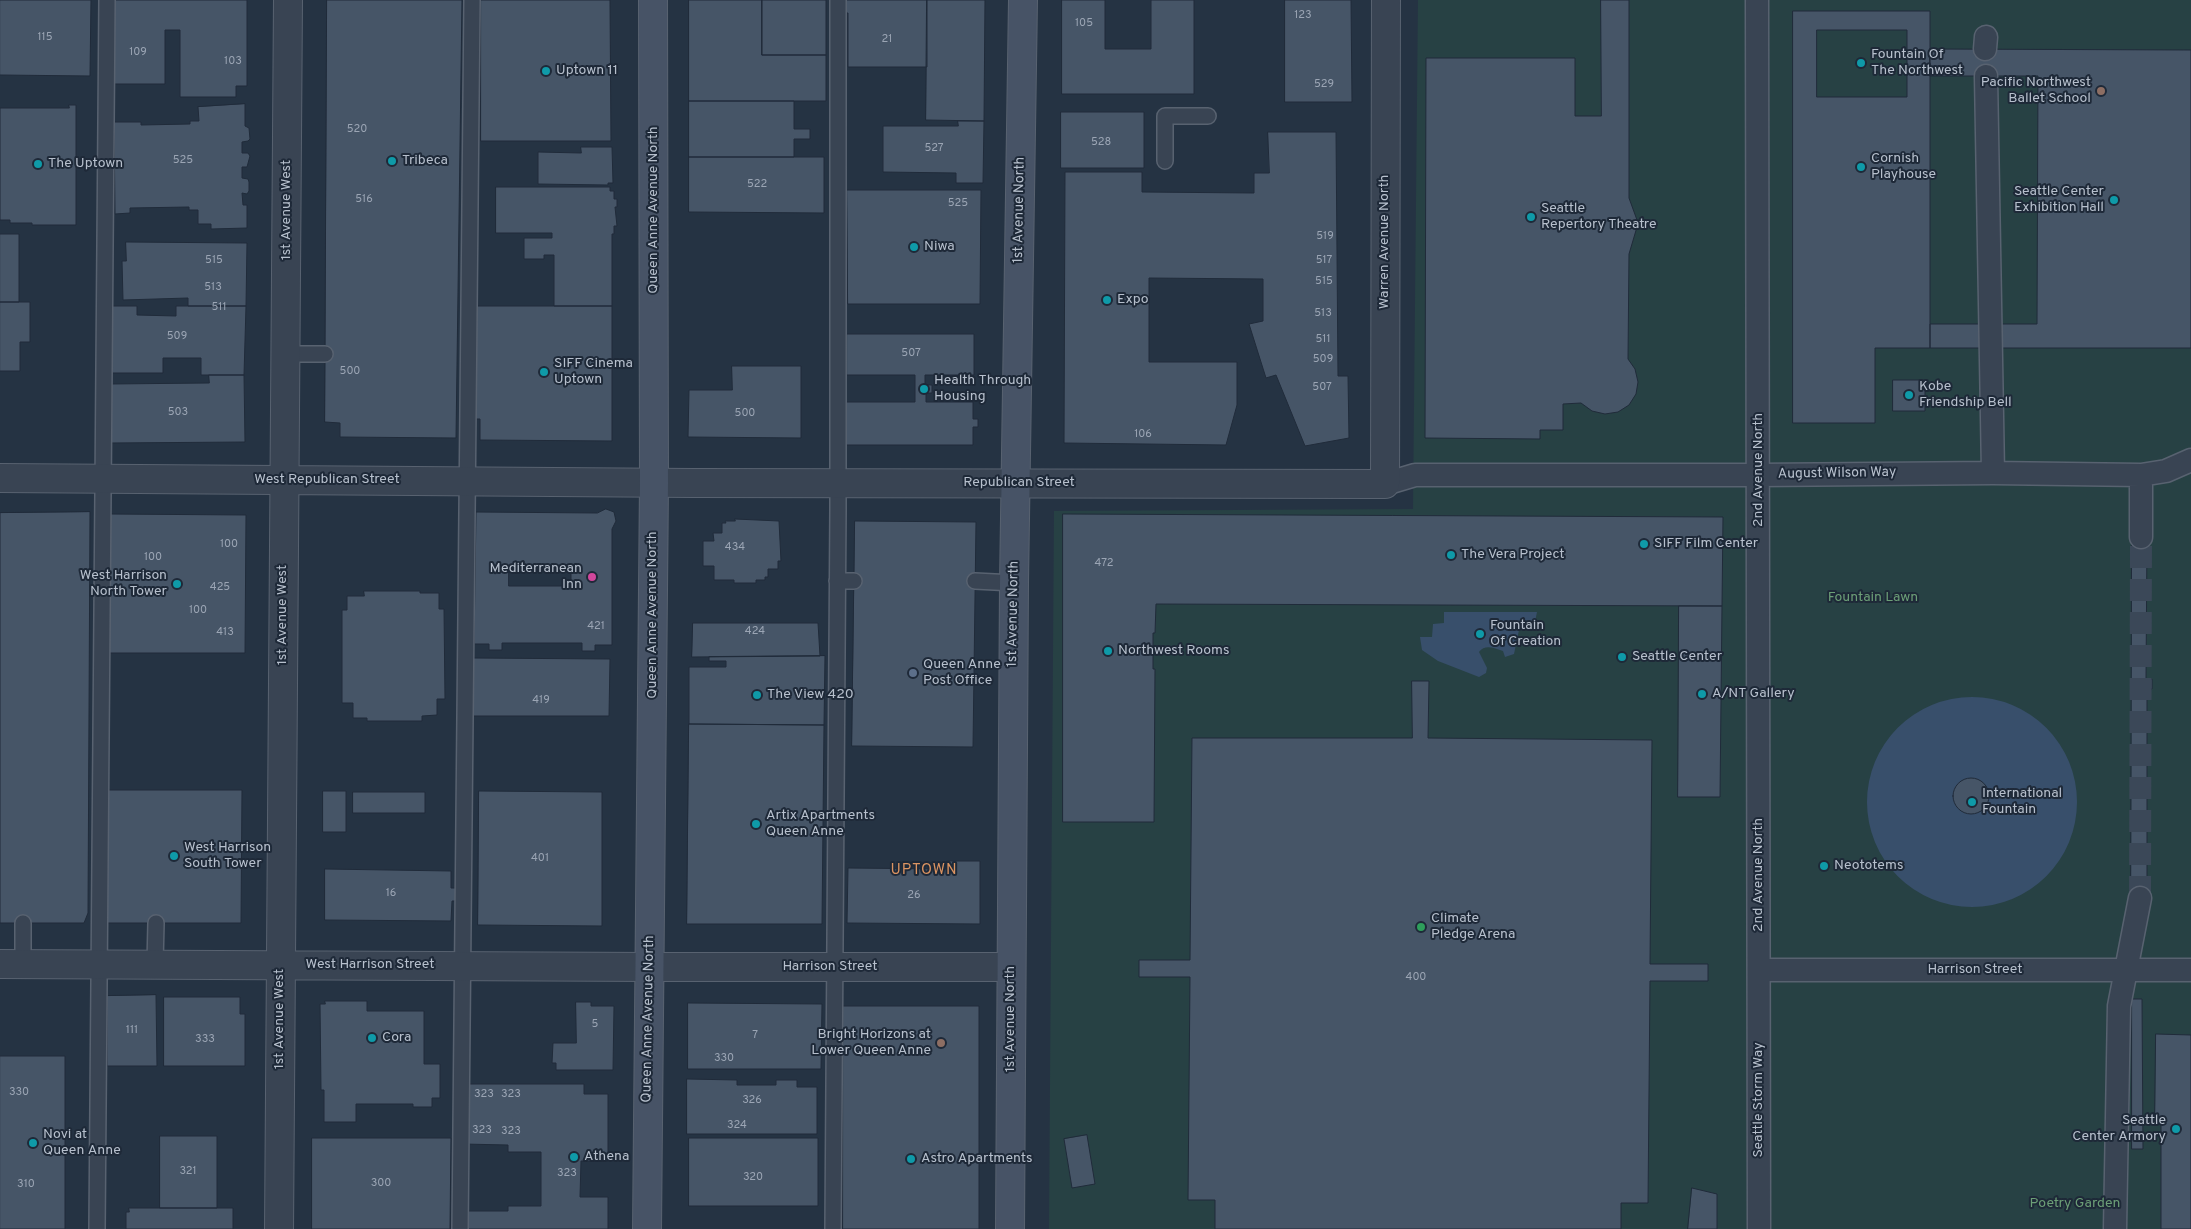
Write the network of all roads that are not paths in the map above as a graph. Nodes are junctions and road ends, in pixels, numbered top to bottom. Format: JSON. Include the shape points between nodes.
{"nodes":[{"id":1,"x":107,"y":0,"type":"edge"},
{"id":2,"x":288,"y":0,"type":"edge"},
{"id":3,"x":472,"y":0,"type":"edge"},
{"id":4,"x":653,"y":0,"type":"edge"},
{"id":5,"x":838,"y":0,"type":"edge"},
{"id":6,"x":1023,"y":0,"type":"edge"},
{"id":7,"x":1386,"y":0,"type":"edge"},
{"id":8,"x":1757,"y":0,"type":"edge"},
{"id":9,"x":1986,"y":76,"type":"dead end"},
{"id":10,"x":1208,"y":116,"type":"dead end"},
{"id":11,"x":1165,"y":161,"type":"dead end"},
{"id":12,"x":286,"y":354,"type":"junction"},
{"id":13,"x":325,"y":354,"type":"dead end"},
{"id":14,"x":2191,"y":460,"type":"edge"},
{"id":15,"x":1993,"y":472,"type":"junction"},
{"id":16,"x":1758,"y":476,"type":"junction"},
{"id":17,"x":2141,"y":476,"type":"junction"},
{"id":18,"x":0,"y":478,"type":"edge"},
{"id":19,"x":103,"y":479,"type":"junction"},
{"id":20,"x":285,"y":480,"type":"junction"},
{"id":21,"x":467,"y":481,"type":"junction"},
{"id":22,"x":654,"y":482,"type":"junction"},
{"id":23,"x":838,"y":483,"type":"junction"},
{"id":24,"x":1017,"y":483,"type":"junction"},
{"id":25,"x":1385,"y":484,"type":"junction"},
{"id":26,"x":2141,"y":537,"type":"tunnel mouth"},
{"id":27,"x":837,"y":581,"type":"junction"},
{"id":28,"x":854,"y":581,"type":"dead end"},
{"id":29,"x":975,"y":581,"type":"dead end"},
{"id":30,"x":1014,"y":583,"type":"junction"},
{"id":31,"x":2140,"y":898,"type":"tunnel mouth"},
{"id":32,"x":23,"y":923,"type":"dead end"},
{"id":33,"x":156,"y":923,"type":"dead end"},
{"id":34,"x":12,"y":964,"type":"edge"},
{"id":35,"x":98,"y":964,"type":"junction"},
{"id":36,"x":155,"y":964,"type":"junction"},
{"id":37,"x":280,"y":964,"type":"junction"},
{"id":38,"x":462,"y":966,"type":"junction"},
{"id":39,"x":650,"y":966,"type":"junction"},
{"id":40,"x":835,"y":967,"type":"junction"},
{"id":41,"x":1011,"y":967,"type":"junction"},
{"id":42,"x":2127,"y":969,"type":"junction"},
{"id":43,"x":1759,"y":970,"type":"junction"},
{"id":44,"x":2191,"y":970,"type":"edge"},
{"id":45,"x":97,"y":1229,"type":"edge"},
{"id":46,"x":279,"y":1229,"type":"edge"},
{"id":47,"x":460,"y":1229,"type":"edge"},
{"id":48,"x":647,"y":1229,"type":"edge"},
{"id":49,"x":833,"y":1229,"type":"edge"},
{"id":50,"x":1010,"y":1229,"type":"edge"},
{"id":51,"x":1759,"y":1229,"type":"edge"},
{"id":52,"x":2115,"y":1229,"type":"edge"}],
"edges":[{"from":1,"to":19,"type":"lane"},
{"from":2,"to":12,"type":"street","name":"1st Avenue West"},
{"from":3,"to":21,"type":"lane"},
{"from":4,"to":22,"type":"main road","name":"Queen Anne Avenue North"},
{"from":5,"to":23,"type":"lane"},
{"from":6,"to":24,"type":"main road","name":"1st Avenue North"},
{"from":7,"to":25,"type":"street","name":"Warren Avenue North"},
{"from":8,"to":16,"type":"street","name":"2nd Avenue North"},
{"from":9,"to":15,"type":"street"},
{"from":10,"to":11,"type":"lane","via":[[1166,116]]},
{"from":12,"to":13,"type":"lane"},
{"from":12,"to":20,"type":"street","name":"1st Avenue West"},
{"from":14,"to":17,"type":"street","name":"August Wilson Way","via":[[2166,471]]},
{"from":15,"to":16,"type":"street","name":"August Wilson Way"},
{"from":15,"to":17,"type":"street","name":"August Wilson Way"},
{"from":16,"to":25,"type":"street","name":"August Wilson Way","via":[[1415,476]]},
{"from":16,"to":43,"type":"street","name":"2nd Avenue North"},
{"from":17,"to":26,"type":"street"},
{"from":18,"to":19,"type":"street","name":"West Republican Street"},
{"from":19,"to":20,"type":"street","name":"West Republican Street"},
{"from":19,"to":35,"type":"lane"},
{"from":20,"to":21,"type":"street","name":"West Republican Street"},
{"from":20,"to":37,"type":"street","name":"1st Avenue West"},
{"from":21,"to":22,"type":"street","name":"West Republican Street"},
{"from":21,"to":38,"type":"lane"},
{"from":22,"to":23,"type":"street","name":"Republican Street"},
{"from":22,"to":39,"type":"main road","name":"Queen Anne Avenue North"},
{"from":23,"to":24,"type":"street","name":"Republican Street"},
{"from":23,"to":27,"type":"lane"},
{"from":24,"to":25,"type":"street","name":"Republican Street"},
{"from":24,"to":30,"type":"main road","name":"1st Avenue North"},
{"from":27,"to":28,"type":"lane"},
{"from":27,"to":40,"type":"lane"},
{"from":29,"to":30,"type":"lane"},
{"from":30,"to":41,"type":"main road","name":"1st Avenue North"},
{"from":31,"to":42,"type":"street"},
{"from":32,"to":34,"type":"lane"},
{"from":33,"to":36,"type":"lane"},
{"from":34,"to":35,"type":"street","name":"West Harrison Street"},
{"from":35,"to":36,"type":"street","name":"West Harrison Street"},
{"from":35,"to":45,"type":"lane"},
{"from":36,"to":37,"type":"street","name":"West Harrison Street"},
{"from":37,"to":38,"type":"street","name":"West Harrison Street"},
{"from":37,"to":46,"type":"street","name":"1st Avenue West"},
{"from":38,"to":39,"type":"street","name":"West Harrison Street"},
{"from":38,"to":47,"type":"lane"},
{"from":39,"to":40,"type":"street","name":"Harrison Street"},
{"from":39,"to":48,"type":"main road","name":"Queen Anne Avenue North"},
{"from":40,"to":41,"type":"street","name":"Harrison Street"},
{"from":40,"to":49,"type":"lane","via":[[838,1058]]},
{"from":41,"to":50,"type":"main road","name":"1st Avenue North"},
{"from":42,"to":43,"type":"street","name":"Harrison Street"},
{"from":42,"to":44,"type":"street","name":"Harrison Street"},
{"from":42,"to":52,"type":"street","via":[[2118,1006]]},
{"from":43,"to":51,"type":"street","name":"Seattle Storm Way"}]}
